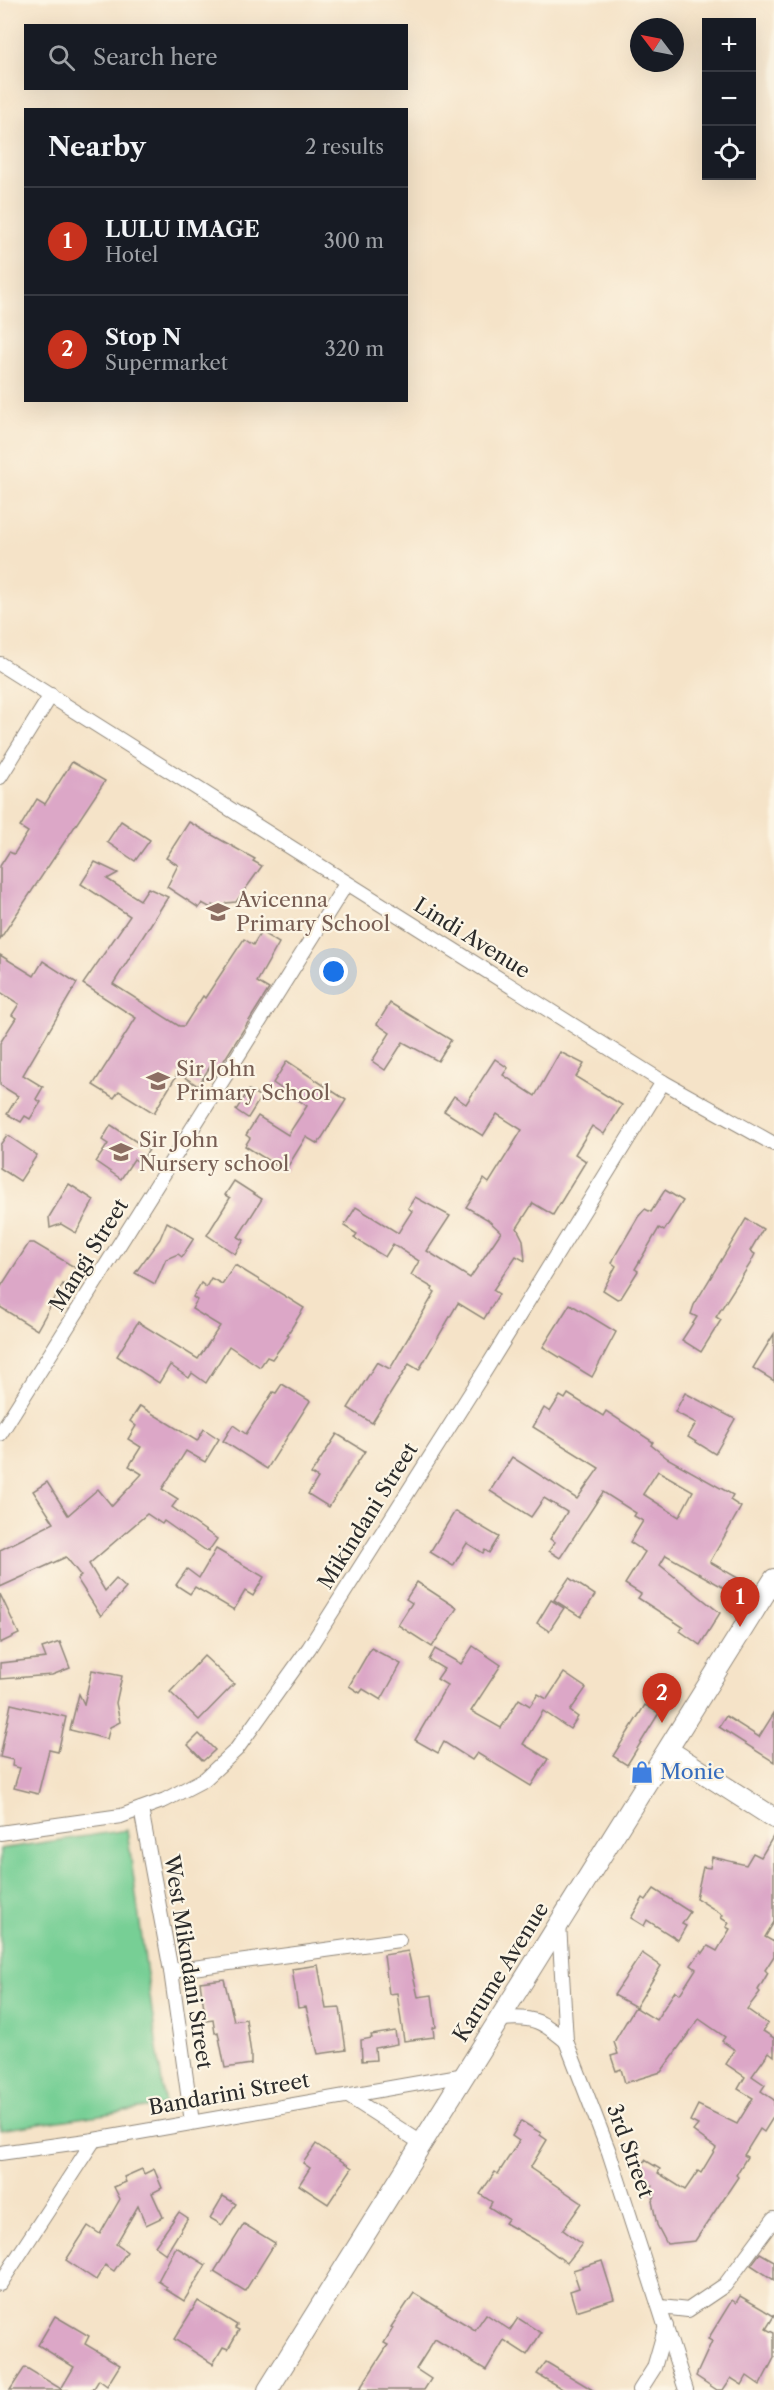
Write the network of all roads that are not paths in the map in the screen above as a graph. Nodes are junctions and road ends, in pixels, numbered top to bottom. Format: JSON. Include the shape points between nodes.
{"nodes":[{"id":1,"x":0,"y":664,"type":"edge"},
{"id":2,"x":51,"y":695,"type":"junction"},
{"id":3,"x":0,"y":777,"type":"edge"},
{"id":4,"x":346,"y":884,"type":"junction"},
{"id":5,"x":663,"y":1082,"type":"junction"},
{"id":6,"x":774,"y":1144,"type":"edge"},
{"id":7,"x":0,"y":1434,"type":"edge"},
{"id":8,"x":774,"y":1579,"type":"edge"},
{"id":9,"x":668,"y":1750,"type":"junction"},
{"id":10,"x":141,"y":1809,"type":"junction"},
{"id":11,"x":774,"y":1818,"type":"edge"},
{"id":12,"x":0,"y":1833,"type":"edge"},
{"id":13,"x":559,"y":1923,"type":"junction"},
{"id":14,"x":399,"y":1940,"type":"dead end"},
{"id":15,"x":171,"y":1971,"type":"junction"},
{"id":16,"x":503,"y":2019,"type":"junction"},
{"id":17,"x":566,"y":2041,"type":"junction"},
{"id":18,"x":465,"y":2075,"type":"junction"},
{"id":19,"x":350,"y":2097,"type":"junction"},
{"id":20,"x":192,"y":2122,"type":"junction"},
{"id":21,"x":94,"y":2140,"type":"junction"},
{"id":22,"x":423,"y":2144,"type":"junction"},
{"id":23,"x":0,"y":2153,"type":"edge"},
{"id":24,"x":774,"y":2219,"type":"edge"},
{"id":25,"x":0,"y":2284,"type":"edge"},
{"id":26,"x":661,"y":2307,"type":"junction"},
{"id":27,"x":666,"y":2326,"type":"junction"},
{"id":28,"x":268,"y":2390,"type":"edge"},
{"id":29,"x":640,"y":2390,"type":"edge"},
{"id":30,"x":686,"y":2390,"type":"edge"}],
"edges":[{"from":1,"to":2,"type":"street","name":"Lindi Avenue"},
{"from":2,"to":3,"type":"street"},
{"from":2,"to":4,"type":"street","name":"Lindi Avenue"},
{"from":4,"to":5,"type":"street","name":"Lindi Avenue"},
{"from":4,"to":7,"type":"street","name":"Mangi Street"},
{"from":5,"to":6,"type":"street","name":"Lindi Avenue"},
{"from":5,"to":10,"type":"street","name":"Mikindani Street","via":[[467,1399],[309,1648],[260,1718],[236,1750],[205,1779]]},
{"from":8,"to":9,"type":"main road","name":"Karume Avenue"},
{"from":9,"to":11,"type":"main road"},
{"from":9,"to":13,"type":"main road","name":"Karume Avenue"},
{"from":10,"to":12,"type":"street","name":"Mikindani Street","via":[[121,1816]]},
{"from":10,"to":15,"type":"street","name":"West Mikndani Street"},
{"from":13,"to":16,"type":"main road","name":"Karume Avenue"},
{"from":13,"to":17,"type":"street","name":"3rd Street"},
{"from":14,"to":15,"type":"street"},
{"from":15,"to":20,"type":"street","name":"West Mikndani Street"},
{"from":16,"to":17,"type":"street","via":[[535,2019]]},
{"from":16,"to":18,"type":"main road","name":"Karume Avenue"},
{"from":17,"to":26,"type":"street","name":"3rd Street","via":[[609,2152]]},
{"from":18,"to":19,"type":"street","name":"Bandarini Street"},
{"from":18,"to":22,"type":"main road","name":"Karume Avenue"},
{"from":19,"to":20,"type":"street","name":"Bandarini Street"},
{"from":19,"to":22,"type":"street"},
{"from":20,"to":21,"type":"street","name":"Bandarini Street"},
{"from":21,"to":23,"type":"street","name":"Bandarini Street"},
{"from":21,"to":25,"type":"street"},
{"from":22,"to":28,"type":"main road","name":"Karume Avenue"},
{"from":24,"to":26,"type":"street","via":[[725,2285],[688,2310]]},
{"from":26,"to":27,"type":"street","name":"3rd Street"},
{"from":27,"to":29,"type":"street","via":[[654,2368]]},
{"from":27,"to":30,"type":"street","name":"3rd Street"}]}
